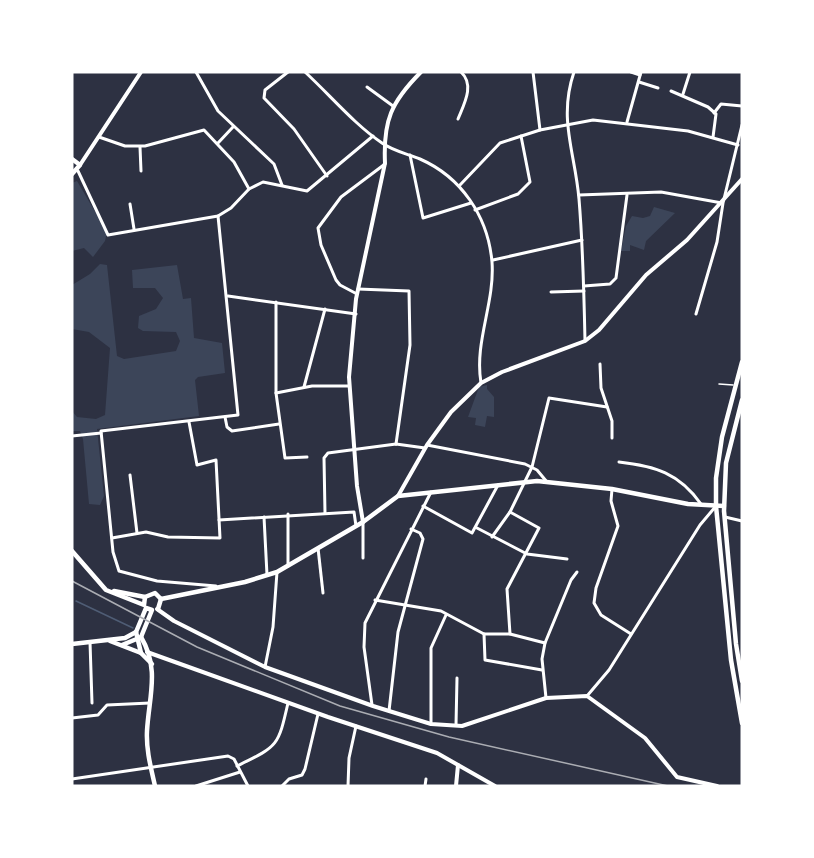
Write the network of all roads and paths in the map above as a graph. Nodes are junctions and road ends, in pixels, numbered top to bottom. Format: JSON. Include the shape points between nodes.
{"nodes":[{"id":1,"x":141,"y":72,"type":"edge"},
{"id":2,"x":196,"y":72,"type":"edge"},
{"id":3,"x":288,"y":72,"type":"edge"},
{"id":4,"x":305,"y":72,"type":"edge"},
{"id":5,"x":421,"y":72,"type":"edge"},
{"id":6,"x":461,"y":72,"type":"edge"},
{"id":7,"x":534,"y":72,"type":"edge"},
{"id":8,"x":574,"y":72,"type":"edge"},
{"id":9,"x":631,"y":72,"type":"edge"},
{"id":10,"x":690,"y":72,"type":"edge"},
{"id":11,"x":640,"y":74,"type":"edge"},
{"id":12,"x":639,"y":82,"type":"junction"},
{"id":13,"x":367,"y":87,"type":"dead end"},
{"id":14,"x":658,"y":88,"type":"dead end"},
{"id":15,"x":671,"y":91,"type":"dead end"},
{"id":16,"x":683,"y":94,"type":"junction"},
{"id":17,"x":393,"y":106,"type":"junction"},
{"id":18,"x":742,"y":106,"type":"edge"},
{"id":19,"x":714,"y":113,"type":"junction"},
{"id":20,"x":458,"y":119,"type":"dead end"},
{"id":21,"x":627,"y":122,"type":"junction"},
{"id":22,"x":566,"y":124,"type":"junction"},
{"id":23,"x":742,"y":125,"type":"edge"},
{"id":24,"x":233,"y":127,"type":"junction"},
{"id":25,"x":540,"y":130,"type":"junction"},
{"id":26,"x":98,"y":136,"type":"junction"},
{"id":27,"x":373,"y":136,"type":"junction"},
{"id":28,"x":520,"y":136,"type":"junction"},
{"id":29,"x":713,"y":136,"type":"junction"},
{"id":30,"x":218,"y":143,"type":"junction"},
{"id":31,"x":738,"y":144,"type":"junction"},
{"id":32,"x":384,"y":145,"type":"junction"},
{"id":33,"x":140,"y":147,"type":"junction"},
{"id":34,"x":410,"y":155,"type":"junction"},
{"id":35,"x":72,"y":159,"type":"edge"},
{"id":36,"x":385,"y":164,"type":"junction"},
{"id":37,"x":80,"y":165,"type":"junction"},
{"id":38,"x":78,"y":171,"type":"junction"},
{"id":39,"x":141,"y":171,"type":"dead end"},
{"id":40,"x":72,"y":174,"type":"edge"},
{"id":41,"x":327,"y":176,"type":"junction"},
{"id":42,"x":742,"y":179,"type":"edge"},
{"id":43,"x":282,"y":185,"type":"junction"},
{"id":44,"x":460,"y":185,"type":"junction"},
{"id":45,"x":249,"y":189,"type":"junction"},
{"id":46,"x":579,"y":195,"type":"junction"},
{"id":47,"x":627,"y":195,"type":"junction"},
{"id":48,"x":472,"y":202,"type":"junction"},
{"id":49,"x":723,"y":203,"type":"junction"},
{"id":50,"x":130,"y":204,"type":"dead end"},
{"id":51,"x":475,"y":210,"type":"junction"},
{"id":52,"x":218,"y":216,"type":"junction"},
{"id":53,"x":134,"y":229,"type":"junction"},
{"id":54,"x":582,"y":240,"type":"junction"},
{"id":55,"x":492,"y":261,"type":"junction"},
{"id":56,"x":584,"y":286,"type":"junction"},
{"id":57,"x":358,"y":291,"type":"junction"},
{"id":58,"x":584,"y":291,"type":"junction"},
{"id":59,"x":551,"y":292,"type":"dead end"},
{"id":60,"x":228,"y":296,"type":"junction"},
{"id":61,"x":276,"y":302,"type":"junction"},
{"id":62,"x":325,"y":309,"type":"junction"},
{"id":63,"x":356,"y":314,"type":"junction"},
{"id":64,"x":696,"y":314,"type":"dead end"},
{"id":65,"x":585,"y":341,"type":"junction"},
{"id":66,"x":742,"y":362,"type":"edge"},
{"id":67,"x":600,"y":364,"type":"dead end"},
{"id":68,"x":481,"y":383,"type":"junction"},
{"id":69,"x":719,"y":384,"type":"dead end"},
{"id":70,"x":736,"y":385,"type":"junction"},
{"id":71,"x":349,"y":386,"type":"junction"},
{"id":72,"x":304,"y":387,"type":"junction"},
{"id":73,"x":276,"y":393,"type":"junction"},
{"id":74,"x":742,"y":400,"type":"edge"},
{"id":75,"x":607,"y":407,"type":"junction"},
{"id":76,"x":225,"y":417,"type":"junction"},
{"id":77,"x":189,"y":422,"type":"junction"},
{"id":78,"x":736,"y":422,"type":"junction"},
{"id":79,"x":742,"y":423,"type":"edge"},
{"id":80,"x":279,"y":424,"type":"junction"},
{"id":81,"x":101,"y":433,"type":"junction"},
{"id":82,"x":72,"y":436,"type":"edge"},
{"id":83,"x":612,"y":438,"type":"dead end"},
{"id":84,"x":396,"y":444,"type":"junction"},
{"id":85,"x":354,"y":447,"type":"junction"},
{"id":86,"x":426,"y":447,"type":"junction"},
{"id":87,"x":307,"y":457,"type":"dead end"},
{"id":88,"x":619,"y":462,"type":"dead end"},
{"id":89,"x":532,"y":467,"type":"junction"},
{"id":90,"x":130,"y":475,"type":"dead end"},
{"id":91,"x":525,"y":482,"type":"junction"},
{"id":92,"x":547,"y":482,"type":"junction"},
{"id":93,"x":498,"y":485,"type":"junction"},
{"id":94,"x":612,"y":489,"type":"junction"},
{"id":95,"x":430,"y":492,"type":"junction"},
{"id":96,"x":398,"y":496,"type":"junction"},
{"id":97,"x":702,"y":505,"type":"junction"},
{"id":98,"x":423,"y":506,"type":"junction"},
{"id":99,"x":716,"y":506,"type":"junction"},
{"id":100,"x":724,"y":506,"type":"junction"},
{"id":101,"x":510,"y":512,"type":"junction"},
{"id":102,"x":325,"y":513,"type":"junction"},
{"id":103,"x":288,"y":514,"type":"junction"},
{"id":104,"x":264,"y":516,"type":"junction"},
{"id":105,"x":724,"y":517,"type":"junction"},
{"id":106,"x":219,"y":520,"type":"junction"},
{"id":107,"x":742,"y":521,"type":"edge"},
{"id":108,"x":363,"y":522,"type":"junction"},
{"id":109,"x":356,"y":526,"type":"junction"},
{"id":110,"x":477,"y":528,"type":"junction"},
{"id":111,"x":411,"y":529,"type":"junction"},
{"id":112,"x":137,"y":533,"type":"junction"},
{"id":113,"x":492,"y":537,"type":"junction"},
{"id":114,"x":112,"y":538,"type":"junction"},
{"id":115,"x":318,"y":548,"type":"junction"},
{"id":116,"x":72,"y":551,"type":"edge"},
{"id":117,"x":527,"y":554,"type":"junction"},
{"id":118,"x":363,"y":558,"type":"dead end"},
{"id":119,"x":567,"y":559,"type":"dead end"},
{"id":120,"x":288,"y":566,"type":"junction"},
{"id":121,"x":277,"y":572,"type":"junction"},
{"id":122,"x":577,"y":572,"type":"dead end"},
{"id":123,"x":267,"y":575,"type":"junction"},
{"id":124,"x":221,"y":587,"type":"junction"},
{"id":125,"x":106,"y":590,"type":"junction"},
{"id":126,"x":323,"y":593,"type":"dead end"},
{"id":127,"x":159,"y":596,"type":"junction"},
{"id":128,"x":145,"y":597,"type":"junction"},
{"id":129,"x":375,"y":600,"type":"junction"},
{"id":130,"x":145,"y":606,"type":"junction"},
{"id":131,"x":404,"y":606,"type":"junction"},
{"id":132,"x":155,"y":610,"type":"junction"},
{"id":133,"x":446,"y":614,"type":"junction"},
{"id":134,"x":484,"y":633,"type":"junction"},
{"id":135,"x":139,"y":634,"type":"junction"},
{"id":136,"x":510,"y":634,"type":"junction"},
{"id":137,"x":632,"y":635,"type":"junction"},
{"id":138,"x":107,"y":641,"type":"junction"},
{"id":139,"x":90,"y":642,"type":"junction"},
{"id":140,"x":545,"y":643,"type":"junction"},
{"id":141,"x":72,"y":644,"type":"edge"},
{"id":142,"x":122,"y":645,"type":"junction"},
{"id":143,"x":150,"y":652,"type":"junction"},
{"id":144,"x":141,"y":653,"type":"junction"},
{"id":145,"x":152,"y":665,"type":"junction"},
{"id":146,"x":265,"y":667,"type":"junction"},
{"id":147,"x":543,"y":670,"type":"junction"},
{"id":148,"x":457,"y":678,"type":"dead end"},
{"id":149,"x":742,"y":681,"type":"edge"},
{"id":150,"x":734,"y":682,"type":"junction"},
{"id":151,"x":586,"y":696,"type":"junction"},
{"id":152,"x":546,"y":698,"type":"junction"},
{"id":153,"x":92,"y":703,"type":"dead end"},
{"id":154,"x":150,"y":703,"type":"junction"},
{"id":155,"x":288,"y":703,"type":"junction"},
{"id":156,"x":373,"y":706,"type":"junction"},
{"id":157,"x":389,"y":711,"type":"junction"},
{"id":158,"x":318,"y":714,"type":"junction"},
{"id":159,"x":72,"y":718,"type":"edge"},
{"id":160,"x":742,"y":723,"type":"edge"},
{"id":161,"x":431,"y":724,"type":"junction"},
{"id":162,"x":456,"y":725,"type":"junction"},
{"id":163,"x":356,"y":726,"type":"junction"},
{"id":164,"x":458,"y":765,"type":"junction"},
{"id":165,"x":237,"y":766,"type":"junction"},
{"id":166,"x":150,"y":768,"type":"junction"},
{"id":167,"x":240,"y":772,"type":"junction"},
{"id":168,"x":72,"y":779,"type":"edge"},
{"id":169,"x":426,"y":779,"type":"dead end"},
{"id":170,"x":155,"y":786,"type":"edge"},
{"id":171,"x":196,"y":786,"type":"edge"},
{"id":172,"x":248,"y":786,"type":"edge"},
{"id":173,"x":282,"y":786,"type":"edge"},
{"id":174,"x":348,"y":786,"type":"edge"},
{"id":175,"x":425,"y":786,"type":"edge"},
{"id":176,"x":456,"y":786,"type":"edge"},
{"id":177,"x":495,"y":786,"type":"edge"},
{"id":178,"x":717,"y":786,"type":"edge"}],
"edges":[{"from":1,"to":26,"type":"street"},
{"from":2,"to":24,"type":"street","via":[[218,111]]},
{"from":3,"to":41,"type":"street","via":[[265,90],[264,98],[294,129]]},
{"from":4,"to":27,"type":"street"},
{"from":5,"to":17,"type":"street"},
{"from":6,"to":20,"type":"street","via":[[468,86]]},
{"from":7,"to":25,"type":"street"},
{"from":8,"to":22,"type":"street"},
{"from":9,"to":11,"type":"street"},
{"from":10,"to":16,"type":"street"},
{"from":11,"to":12,"type":"street"},
{"from":12,"to":14,"type":"street"},
{"from":12,"to":21,"type":"street"},
{"from":13,"to":17,"type":"street"},
{"from":15,"to":16,"type":"street"},
{"from":16,"to":19,"type":"street"},
{"from":17,"to":32,"type":"street"},
{"from":18,"to":19,"type":"street","via":[[721,104]]},
{"from":19,"to":29,"type":"street"},
{"from":21,"to":22,"type":"street","via":[[603,119]]},
{"from":21,"to":29,"type":"street"},
{"from":22,"to":25,"type":"street"},
{"from":22,"to":46,"type":"street"},
{"from":23,"to":31,"type":"street"},
{"from":24,"to":30,"type":"street"},
{"from":24,"to":43,"type":"street","via":[[268,157]]},
{"from":25,"to":28,"type":"street"},
{"from":26,"to":33,"type":"street"},
{"from":26,"to":37,"type":"street"},
{"from":27,"to":32,"type":"street"},
{"from":27,"to":41,"type":"street"},
{"from":28,"to":44,"type":"street","via":[[500,142]]},
{"from":28,"to":51,"type":"street","via":[[531,182],[518,194]]},
{"from":29,"to":31,"type":"street"},
{"from":30,"to":33,"type":"street","via":[[201,130]]},
{"from":30,"to":45,"type":"street","via":[[244,176]]},
{"from":31,"to":49,"type":"street"},
{"from":32,"to":34,"type":"street"},
{"from":32,"to":36,"type":"street"},
{"from":33,"to":39,"type":"street"},
{"from":34,"to":44,"type":"street","via":[[437,167]]},
{"from":34,"to":48,"type":"street","via":[[423,218]]},
{"from":35,"to":37,"type":"main road"},
{"from":36,"to":57,"type":"street"},
{"from":36,"to":57,"type":"street","via":[[341,197],[318,228],[336,280]]},
{"from":37,"to":38,"type":"main road"},
{"from":38,"to":40,"type":"main road"},
{"from":38,"to":53,"type":"street","via":[[104,232],[108,235]]},
{"from":41,"to":43,"type":"street","via":[[307,192]]},
{"from":42,"to":49,"type":"street"},
{"from":43,"to":45,"type":"street","via":[[263,182]]},
{"from":44,"to":48,"type":"street"},
{"from":45,"to":52,"type":"street"},
{"from":46,"to":47,"type":"street"},
{"from":46,"to":54,"type":"street"},
{"from":47,"to":49,"type":"street","via":[[671,193]]},
{"from":47,"to":56,"type":"street","via":[[616,279],[610,284]]},
{"from":48,"to":51,"type":"street"},
{"from":49,"to":64,"type":"street","via":[[717,242]]},
{"from":49,"to":65,"type":"street","via":[[646,275]]},
{"from":50,"to":53,"type":"street"},
{"from":51,"to":55,"type":"street"},
{"from":52,"to":53,"type":"street"},
{"from":52,"to":60,"type":"street"},
{"from":54,"to":55,"type":"street"},
{"from":54,"to":56,"type":"street"},
{"from":55,"to":68,"type":"street","via":[[489,310],[479,352]]},
{"from":56,"to":58,"type":"street"},
{"from":57,"to":63,"type":"street"},
{"from":57,"to":84,"type":"street","via":[[409,291],[409,354]]},
{"from":58,"to":59,"type":"street"},
{"from":58,"to":65,"type":"street"},
{"from":60,"to":61,"type":"street"},
{"from":60,"to":76,"type":"street","via":[[238,415]]},
{"from":61,"to":62,"type":"street"},
{"from":61,"to":73,"type":"street"},
{"from":62,"to":63,"type":"street"},
{"from":62,"to":72,"type":"street"},
{"from":63,"to":71,"type":"street"},
{"from":65,"to":68,"type":"street"},
{"from":66,"to":70,"type":"main road"},
{"from":67,"to":75,"type":"street"},
{"from":68,"to":86,"type":"street","via":[[451,412]]},
{"from":69,"to":70,"type":"lane"},
{"from":70,"to":99,"type":"main road","via":[[718,457]]},
{"from":71,"to":72,"type":"street"},
{"from":71,"to":85,"type":"street"},
{"from":72,"to":73,"type":"street"},
{"from":73,"to":80,"type":"street"},
{"from":74,"to":78,"type":"main road"},
{"from":75,"to":83,"type":"street"},
{"from":75,"to":89,"type":"street","via":[[549,398]]},
{"from":76,"to":77,"type":"street"},
{"from":76,"to":80,"type":"street","via":[[232,431]]},
{"from":77,"to":81,"type":"street"},
{"from":77,"to":106,"type":"street","via":[[197,465],[216,460]]},
{"from":78,"to":79,"type":"street"},
{"from":78,"to":100,"type":"main road","via":[[726,463]]},
{"from":80,"to":87,"type":"street","via":[[285,458]]},
{"from":81,"to":82,"type":"street"},
{"from":81,"to":114,"type":"street"},
{"from":84,"to":85,"type":"street"},
{"from":84,"to":86,"type":"street"},
{"from":85,"to":102,"type":"street","via":[[328,453],[324,458]]},
{"from":85,"to":108,"type":"street"},
{"from":86,"to":89,"type":"street"},
{"from":86,"to":96,"type":"street"},
{"from":88,"to":97,"type":"street","via":[[671,475],[687,485]]},
{"from":89,"to":91,"type":"street"},
{"from":89,"to":92,"type":"street"},
{"from":90,"to":112,"type":"street"},
{"from":91,"to":92,"type":"main road"},
{"from":91,"to":93,"type":"main road"},
{"from":91,"to":101,"type":"street"},
{"from":92,"to":94,"type":"main road"},
{"from":93,"to":95,"type":"main road"},
{"from":93,"to":110,"type":"street"},
{"from":94,"to":97,"type":"main road"},
{"from":94,"to":137,"type":"street","via":[[618,526],[594,603],[602,615]]},
{"from":95,"to":96,"type":"main road"},
{"from":95,"to":98,"type":"street"},
{"from":96,"to":108,"type":"main road"},
{"from":97,"to":99,"type":"main road"},
{"from":98,"to":110,"type":"street","via":[[471,533]]},
{"from":98,"to":111,"type":"street"},
{"from":99,"to":100,"type":"main road"},
{"from":99,"to":137,"type":"street","via":[[700,525]]},
{"from":99,"to":150,"type":"main road"},
{"from":100,"to":105,"type":"main road"},
{"from":101,"to":113,"type":"street"},
{"from":101,"to":117,"type":"street","via":[[539,528]]},
{"from":102,"to":103,"type":"street"},
{"from":102,"to":109,"type":"street","via":[[354,512]]},
{"from":103,"to":104,"type":"street"},
{"from":103,"to":120,"type":"street"},
{"from":104,"to":106,"type":"street"},
{"from":104,"to":123,"type":"street"},
{"from":105,"to":107,"type":"street"},
{"from":105,"to":149,"type":"main road"},
{"from":106,"to":112,"type":"street","via":[[220,538]]},
{"from":108,"to":109,"type":"main road"},
{"from":108,"to":118,"type":"street"},
{"from":109,"to":115,"type":"main road"},
{"from":110,"to":113,"type":"street"},
{"from":111,"to":129,"type":"street"},
{"from":111,"to":131,"type":"street","via":[[423,538]]},
{"from":112,"to":114,"type":"street"},
{"from":113,"to":117,"type":"street"},
{"from":114,"to":124,"type":"street","via":[[114,562],[119,571],[157,580]]},
{"from":115,"to":120,"type":"main road"},
{"from":115,"to":126,"type":"street"},
{"from":116,"to":125,"type":"main road"},
{"from":117,"to":119,"type":"street"},
{"from":117,"to":136,"type":"street","via":[[507,589]]},
{"from":120,"to":121,"type":"main road"},
{"from":121,"to":123,"type":"main road"},
{"from":121,"to":146,"type":"street"},
{"from":122,"to":140,"type":"street"},
{"from":123,"to":124,"type":"main road"},
{"from":124,"to":127,"type":"main road"},
{"from":125,"to":128,"type":"main road"},
{"from":125,"to":130,"type":"main road"},
{"from":127,"to":128,"type":"main road","via":[[149,593]]},
{"from":127,"to":132,"type":"main road"},
{"from":128,"to":130,"type":"main road"},
{"from":129,"to":131,"type":"street"},
{"from":129,"to":156,"type":"street","via":[[364,635]]},
{"from":130,"to":132,"type":"main road"},
{"from":130,"to":135,"type":"main road"},
{"from":131,"to":133,"type":"street"},
{"from":131,"to":157,"type":"street"},
{"from":132,"to":135,"type":"main road"},
{"from":132,"to":146,"type":"street"},
{"from":133,"to":134,"type":"street"},
{"from":133,"to":161,"type":"street","via":[[431,648]]},
{"from":134,"to":136,"type":"street"},
{"from":134,"to":147,"type":"street","via":[[485,660]]},
{"from":135,"to":138,"type":"main road"},
{"from":135,"to":142,"type":"main road"},
{"from":135,"to":143,"type":"main road"},
{"from":135,"to":144,"type":"main road"},
{"from":136,"to":140,"type":"street"},
{"from":137,"to":151,"type":"street"},
{"from":138,"to":139,"type":"main road"},
{"from":138,"to":142,"type":"main road"},
{"from":139,"to":141,"type":"main road"},
{"from":139,"to":153,"type":"street"},
{"from":140,"to":147,"type":"street"},
{"from":142,"to":144,"type":"main road"},
{"from":143,"to":144,"type":"street"},
{"from":143,"to":145,"type":"main road"},
{"from":143,"to":155,"type":"street"},
{"from":144,"to":145,"type":"main road"},
{"from":145,"to":154,"type":"main road"},
{"from":146,"to":156,"type":"street"},
{"from":147,"to":152,"type":"street"},
{"from":148,"to":162,"type":"street"},
{"from":149,"to":150,"type":"main road"},
{"from":150,"to":160,"type":"main road"},
{"from":151,"to":152,"type":"street"},
{"from":151,"to":178,"type":"street","via":[[645,738],[677,777]]},
{"from":152,"to":162,"type":"street"},
{"from":154,"to":159,"type":"street","via":[[107,705],[98,715]]},
{"from":154,"to":166,"type":"main road"},
{"from":155,"to":158,"type":"street"},
{"from":155,"to":165,"type":"street","via":[[274,747]]},
{"from":156,"to":157,"type":"street"},
{"from":157,"to":161,"type":"street"},
{"from":158,"to":163,"type":"street"},
{"from":158,"to":173,"type":"street","via":[[302,775]]},
{"from":161,"to":162,"type":"street"},
{"from":163,"to":164,"type":"street","via":[[437,753]]},
{"from":163,"to":174,"type":"street"},
{"from":164,"to":176,"type":"street"},
{"from":164,"to":177,"type":"street"},
{"from":165,"to":166,"type":"street","via":[[232,757],[225,756]]},
{"from":165,"to":167,"type":"street"},
{"from":166,"to":168,"type":"street"},
{"from":166,"to":170,"type":"main road"},
{"from":167,"to":171,"type":"street"},
{"from":167,"to":172,"type":"street"},
{"from":169,"to":175,"type":"street"}]}
